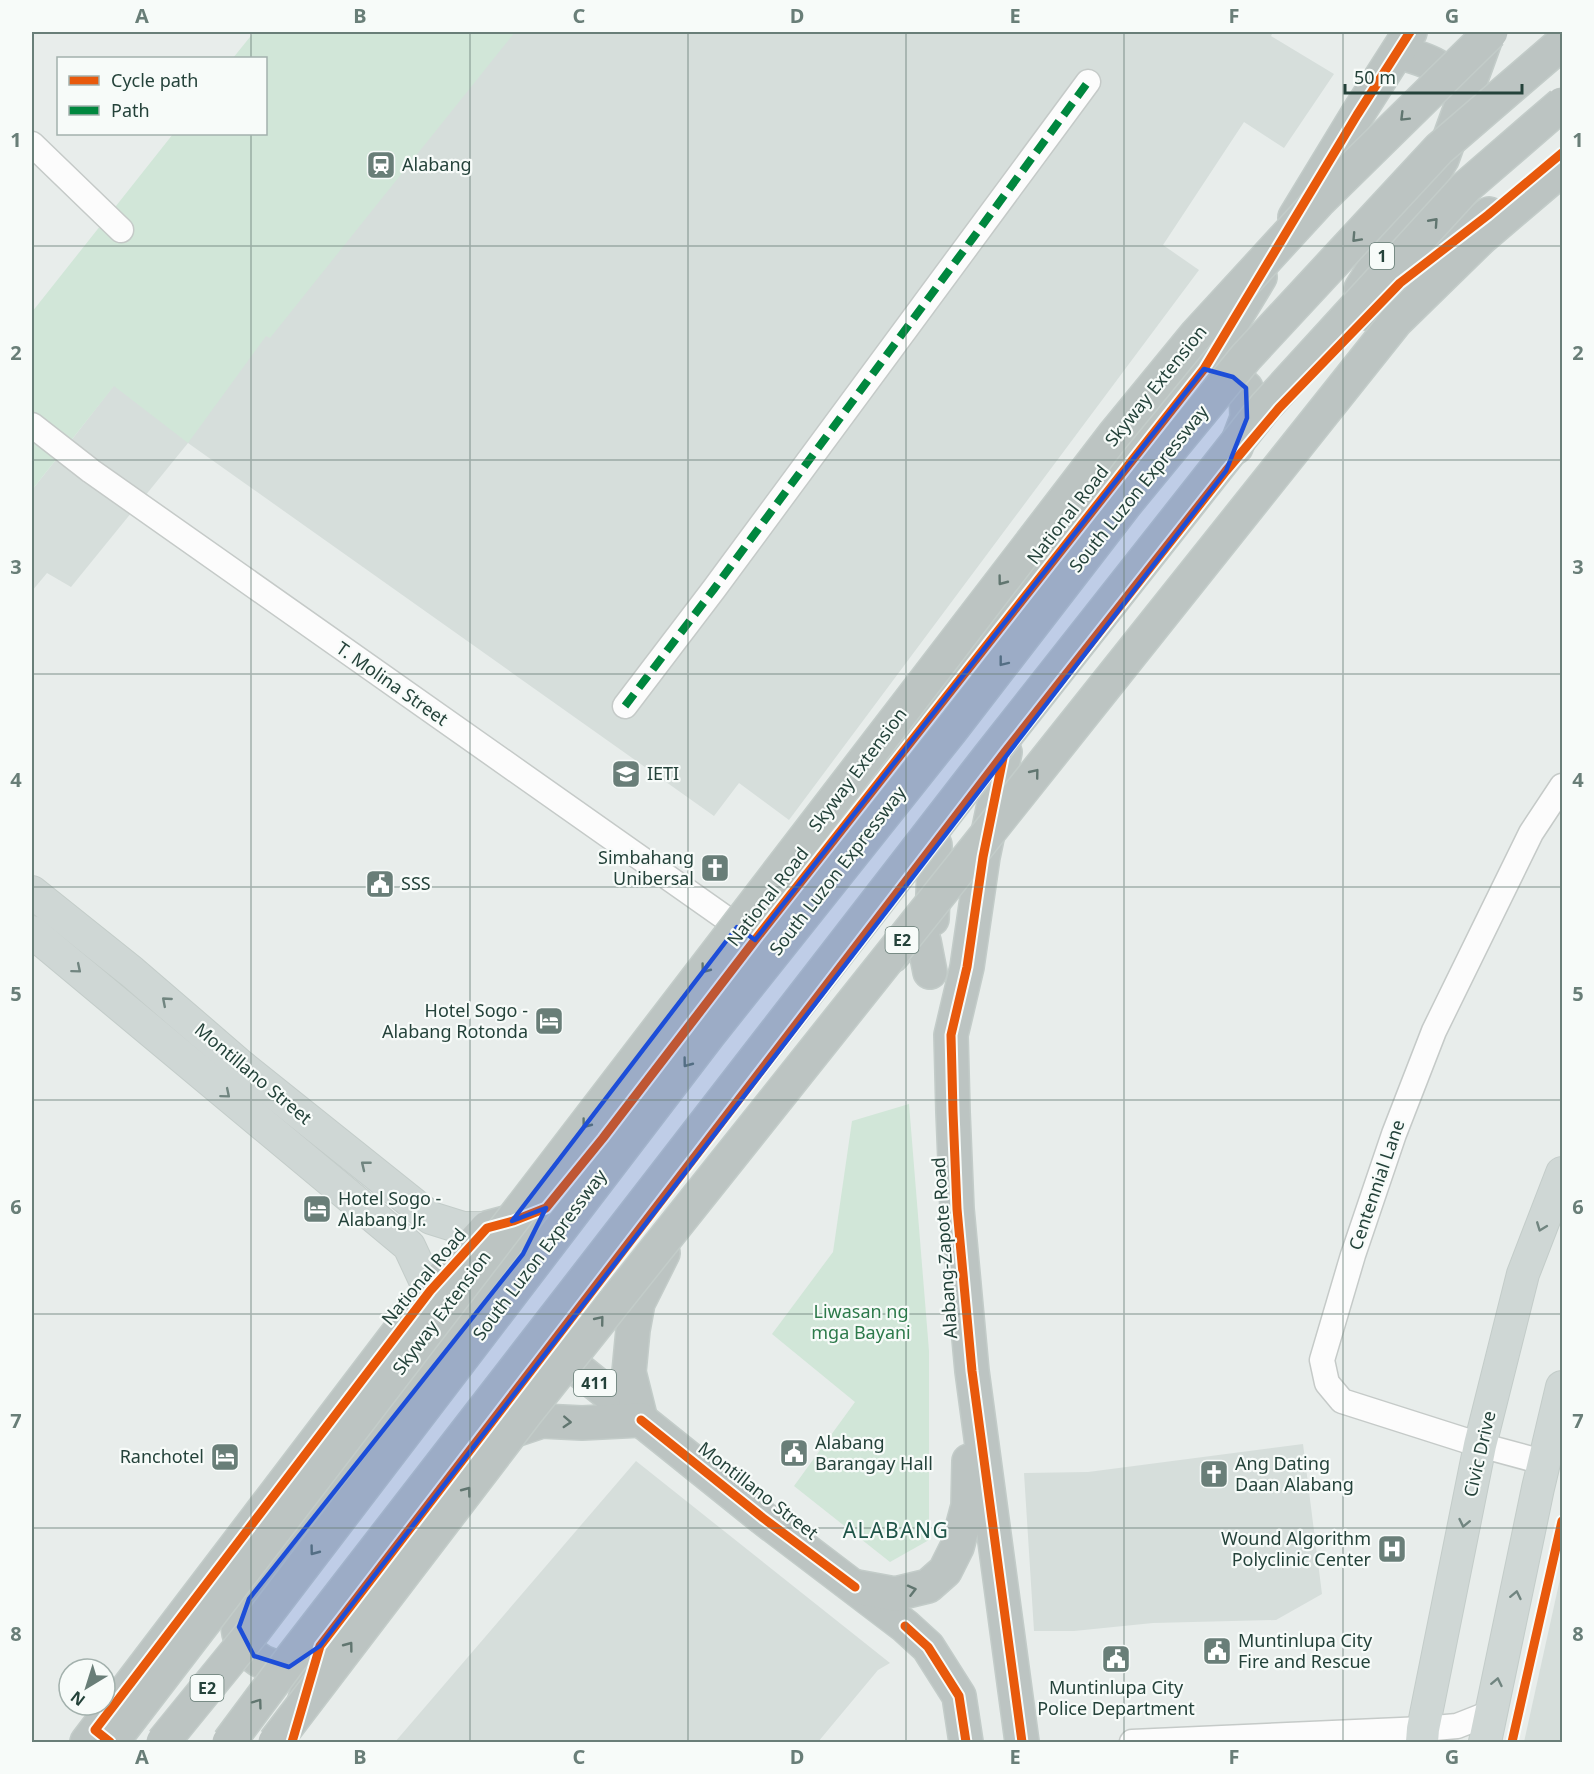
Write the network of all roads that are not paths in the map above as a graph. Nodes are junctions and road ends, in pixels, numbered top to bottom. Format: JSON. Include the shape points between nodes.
{"nodes":[{"id":1,"x":1489,"y":32,"type":"edge"},
{"id":2,"x":1404,"y":42,"type":"edge"},
{"id":3,"x":1563,"y":43,"type":"edge"},
{"id":4,"x":1088,"y":82,"type":"dead end"},
{"id":5,"x":1465,"y":94,"type":"junction"},
{"id":6,"x":1563,"y":104,"type":"edge"},
{"id":7,"x":32,"y":144,"type":"edge"},
{"id":8,"x":1563,"y":153,"type":"edge"},
{"id":9,"x":1563,"y":169,"type":"edge"},
{"id":10,"x":121,"y":230,"type":"dead end"},
{"id":11,"x":1204,"y":369,"type":"junction"},
{"id":12,"x":1279,"y":408,"type":"junction"},
{"id":13,"x":32,"y":425,"type":"edge"},
{"id":14,"x":1226,"y":471,"type":"junction"},
{"id":15,"x":625,"y":706,"type":"dead end"},
{"id":16,"x":1005,"y":752,"type":"junction"},
{"id":17,"x":1563,"y":786,"type":"edge"},
{"id":18,"x":935,"y":845,"type":"junction"},
{"id":19,"x":32,"y":892,"type":"edge"},
{"id":20,"x":32,"y":932,"type":"edge"},
{"id":21,"x":755,"y":940,"type":"junction"},
{"id":22,"x":930,"y":972,"type":"junction"},
{"id":23,"x":951,"y":1035,"type":"junction"},
{"id":24,"x":1563,"y":1173,"type":"edge"},
{"id":25,"x":546,"y":1208,"type":"junction"},
{"id":26,"x":431,"y":1218,"type":"junction"},
{"id":27,"x":488,"y":1228,"type":"junction"},
{"id":28,"x":409,"y":1246,"type":"junction"},
{"id":29,"x":430,"y":1291,"type":"junction"},
{"id":30,"x":549,"y":1346,"type":"junction"},
{"id":31,"x":972,"y":1371,"type":"junction"},
{"id":32,"x":1563,"y":1387,"type":"edge"},
{"id":33,"x":641,"y":1420,"type":"junction"},
{"id":34,"x":1480,"y":1445,"type":"junction"},
{"id":35,"x":1543,"y":1462,"type":"junction"},
{"id":36,"x":458,"y":1465,"type":"junction"},
{"id":37,"x":855,"y":1587,"type":"junction"},
{"id":38,"x":320,"y":1646,"type":"junction"},
{"id":39,"x":1488,"y":1728,"type":"edge"},
{"id":40,"x":1422,"y":1736,"type":"edge"},
{"id":41,"x":97,"y":1740,"type":"edge"},
{"id":42,"x":163,"y":1743,"type":"edge"},
{"id":43,"x":229,"y":1743,"type":"edge"},
{"id":44,"x":275,"y":1743,"type":"edge"},
{"id":45,"x":292,"y":1743,"type":"edge"},
{"id":46,"x":966,"y":1743,"type":"edge"},
{"id":47,"x":1022,"y":1743,"type":"edge"},
{"id":48,"x":1132,"y":1743,"type":"edge"}],
"edges":[{"from":1,"to":5,"type":"highway","number":"1"},
{"from":1,"to":41,"type":"highway","name":"Skyway Extension","number":"E2","one_way":true,"bridge":true,"via":[[1318,202],[1196,335],[1114,435]]},
{"from":2,"to":5,"type":"highway","via":[[1451,76]]},
{"from":2,"to":11,"type":"highway","name":"National Road"},
{"from":3,"to":42,"type":"highway","name":"South Luzon Expressway","number":"E2","one_way":true,"bridge":true,"via":[[1438,149],[1231,376],[1126,503],[709,1034],[251,1634]]},
{"from":4,"to":15,"type":"street"},
{"from":5,"to":12,"type":"highway","number":"1","via":[[1442,159],[1372,273]]},
{"from":43,"to":6,"type":"highway","number":"E2","one_way":true,"bridge":true,"via":[[793,1009],[1265,407],[1466,187]]},
{"from":7,"to":10,"type":"street"},
{"from":8,"to":12,"type":"highway","via":[[1400,283]]},
{"from":44,"to":9,"type":"highway","number":"E2","one_way":true,"bridge":true,"via":[[526,1413],[1396,321],[1481,238]]},
{"from":11,"to":14,"type":"highway","via":[[1233,377],[1246,388],[1247,418]]},
{"from":11,"to":21,"type":"highway","name":"National Road"},
{"from":12,"to":14,"type":"highway","number":"1"},
{"from":13,"to":21,"type":"street","name":"T. Molina Street","via":[[91,471]]},
{"from":14,"to":16,"type":"highway","number":"1"},
{"from":16,"to":18,"type":"highway","number":"1"},
{"from":16,"to":23,"type":"highway","name":"Alabang-Zapote Road"},
{"from":17,"to":34,"type":"street","name":"Centennial Lane","via":[[1531,833],[1434,1031],[1353,1255],[1323,1360],[1327,1383],[1342,1401]]},
{"from":18,"to":22,"type":"highway","name":"Alabang-Zapote Road"},
{"from":18,"to":30,"type":"highway","number":"1"},
{"from":26,"to":19,"type":"main road","name":"Montillano Street","one_way":true},
{"from":20,"to":28,"type":"main road","name":"Montillano Street","one_way":true},
{"from":21,"to":25,"type":"highway","name":"National Road"},
{"from":22,"to":23,"type":"highway","name":"Alabang-Zapote Road"},
{"from":22,"to":33,"type":"highway","via":[[924,941],[918,933],[910,934],[676,1229],[638,1303],[629,1372]]},
{"from":23,"to":31,"type":"highway","name":"Alabang-Zapote Road","via":[[957,1209]]},
{"from":24,"to":34,"type":"main road","name":"Civic Drive","one_way":true,"via":[[1523,1274]]},
{"from":25,"to":27,"type":"highway","name":"National Road"},
{"from":25,"to":38,"type":"highway","via":[[523,1254],[249,1599],[239,1620],[246,1649],[263,1663],[289,1667]]},
{"from":26,"to":27,"type":"main road","name":"Montillano Street","via":[[463,1228]]},
{"from":26,"to":28,"type":"main road"},
{"from":27,"to":29,"type":"highway","name":"National Road"},
{"from":28,"to":29,"type":"main road","name":"Montillano Street"},
{"from":29,"to":41,"type":"highway","name":"National Road"},
{"from":30,"to":33,"type":"highway","name":"Montillano Street","number":"411"},
{"from":30,"to":36,"type":"highway","number":"1"},
{"from":37,"to":31,"type":"highway","one_way":true,"via":[[895,1594],[928,1586],[945,1571],[957,1547],[968,1506]]},
{"from":31,"to":47,"type":"highway","name":"Alabang-Zapote Road"},
{"from":32,"to":35,"type":"main road"},
{"from":36,"to":33,"type":"highway","one_way":true,"via":[[491,1438],[542,1421]]},
{"from":33,"to":37,"type":"highway","name":"Montillano Street","number":"411"},
{"from":34,"to":35,"type":"street","name":"Centennial Lane"},
{"from":34,"to":40,"type":"main road","name":"Civic Drive","one_way":true},
{"from":39,"to":35,"type":"main road","one_way":true},
{"from":36,"to":38,"type":"highway","number":"1"},
{"from":37,"to":46,"type":"highway","name":"Montillano Street","number":"411","via":[[928,1647],[959,1696]]},
{"from":38,"to":45,"type":"highway","number":"1"},
{"from":39,"to":40,"type":"street","via":[[1456,1726]]},
{"from":40,"to":48,"type":"street"}]}
